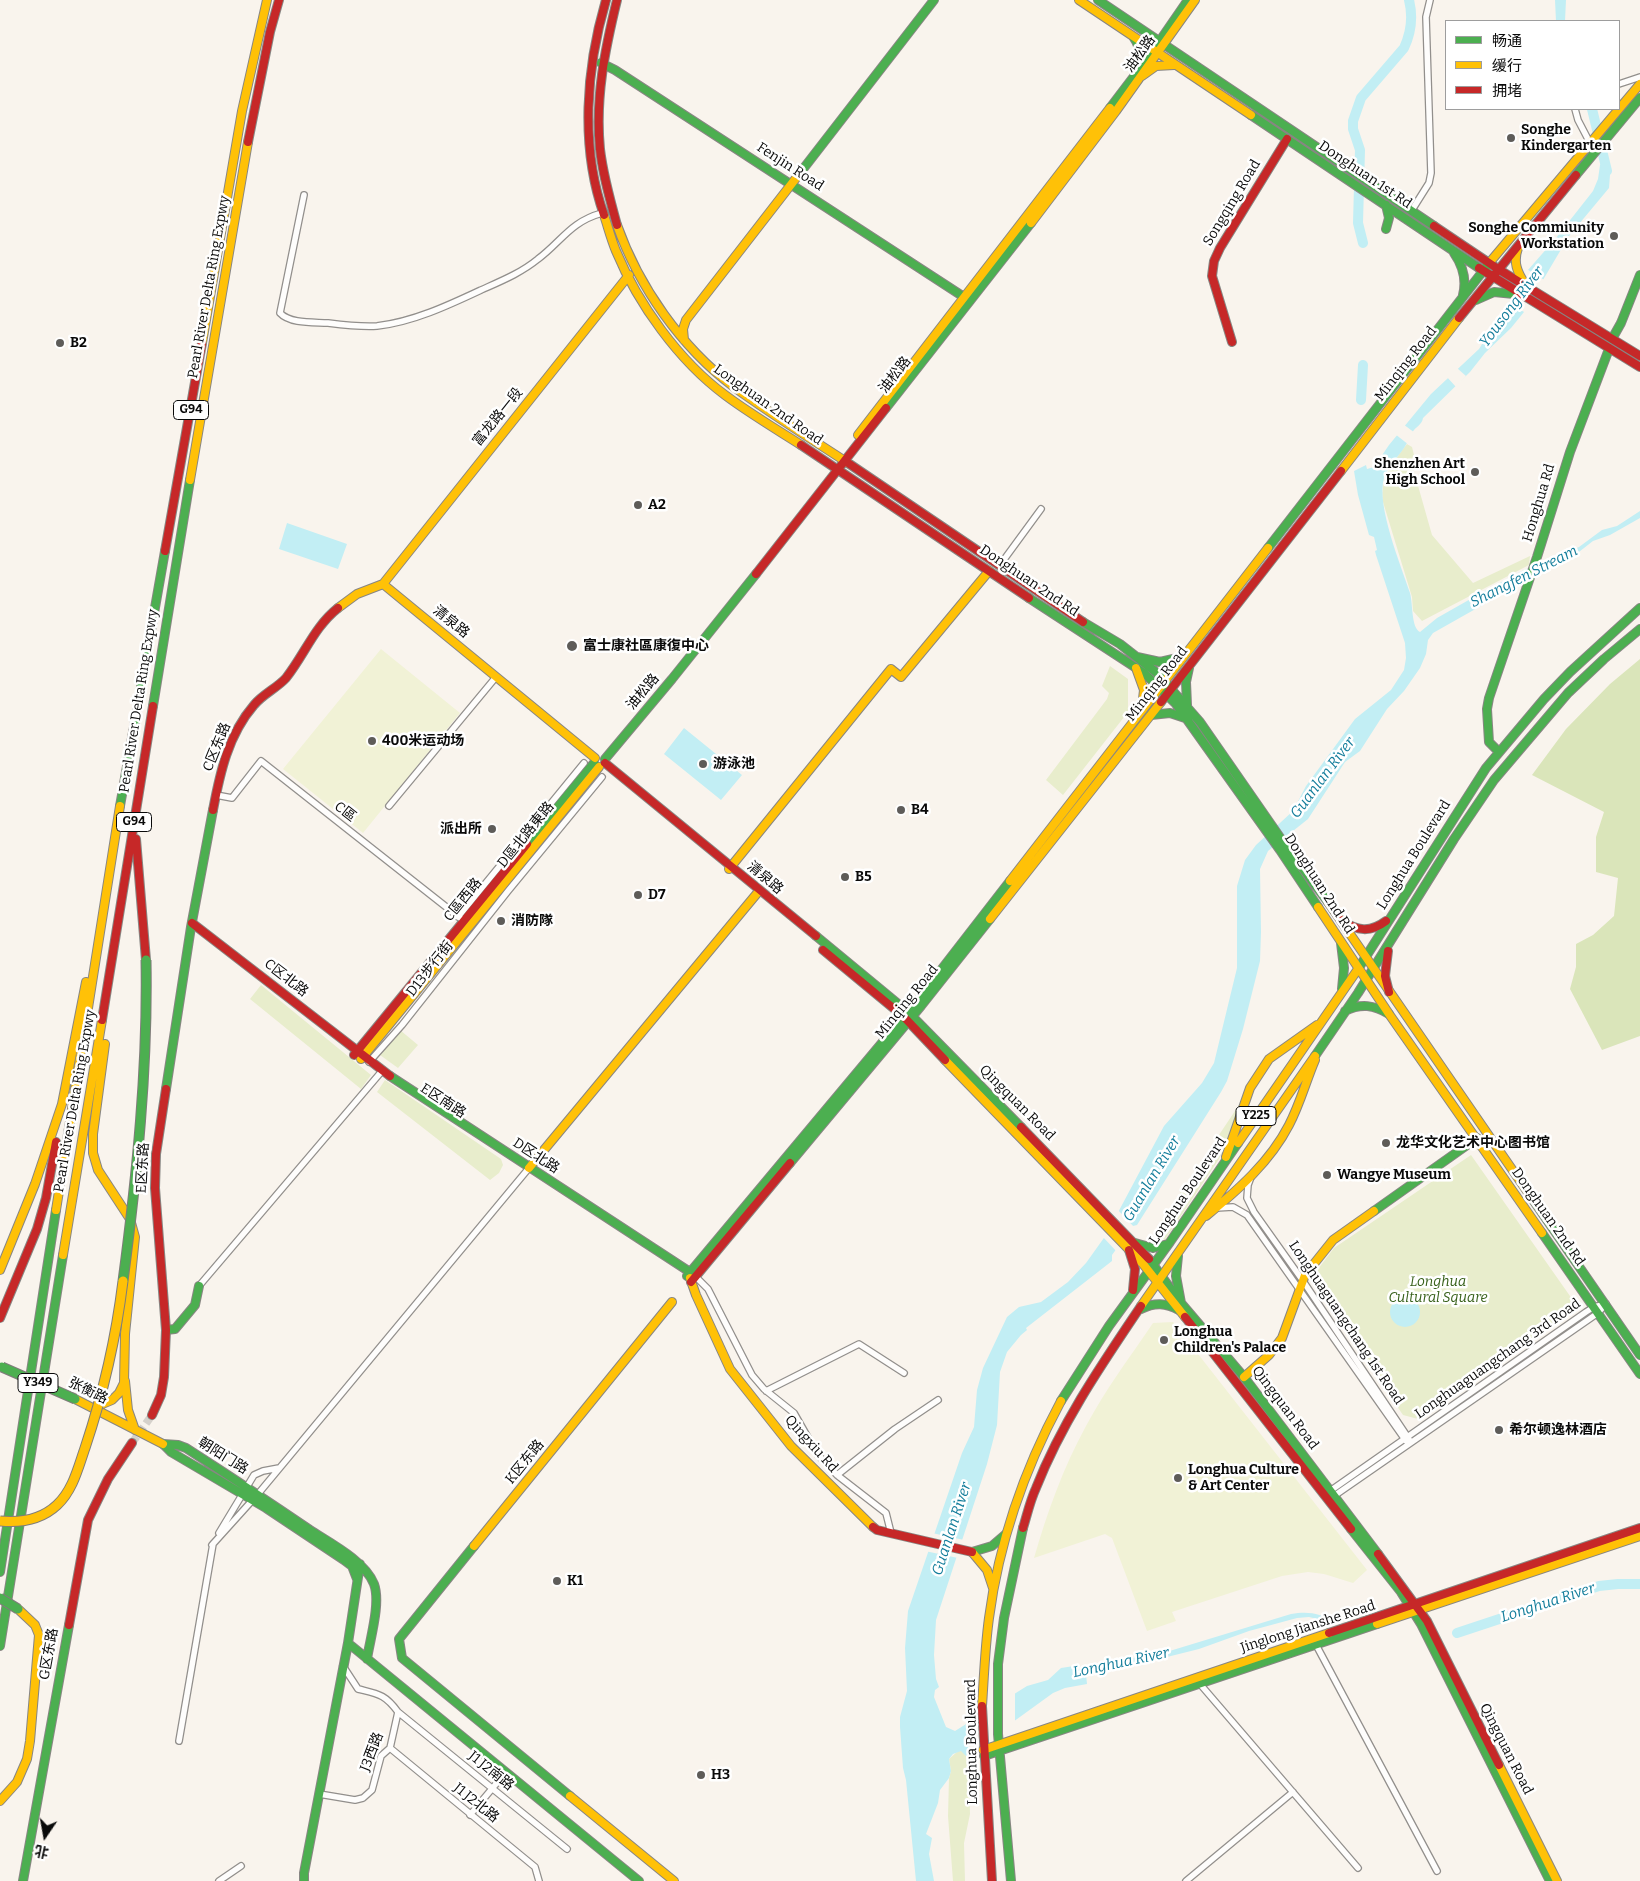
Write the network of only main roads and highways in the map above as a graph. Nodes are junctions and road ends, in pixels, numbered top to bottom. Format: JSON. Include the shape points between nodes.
{"nodes":[{"id":1,"x":267,"y":0,"type":"edge"},
{"id":2,"x":279,"y":0,"type":"edge"},
{"id":3,"x":606,"y":0,"type":"edge"},
{"id":4,"x":617,"y":0,"type":"edge"},
{"id":5,"x":934,"y":0,"type":"edge"},
{"id":6,"x":1079,"y":0,"type":"edge"},
{"id":7,"x":1098,"y":0,"type":"edge"},
{"id":8,"x":1188,"y":0,"type":"edge"},
{"id":9,"x":1195,"y":0,"type":"edge"},
{"id":10,"x":1132,"y":36,"type":"junction"},
{"id":11,"x":1162,"y":43,"type":"junction"},
{"id":12,"x":1156,"y":52,"type":"junction"},
{"id":13,"x":592,"y":61,"type":"junction"},
{"id":14,"x":603,"y":64,"type":"junction"},
{"id":15,"x":1177,"y":66,"type":"junction"},
{"id":16,"x":1138,"y":76,"type":"junction"},
{"id":17,"x":1640,"y":84,"type":"edge"},
{"id":18,"x":1640,"y":98,"type":"edge"},
{"id":19,"x":1620,"y":107,"type":"edge"},
{"id":20,"x":1640,"y":108,"type":"edge"},
{"id":21,"x":1618,"y":110,"type":"edge"},
{"id":22,"x":1629,"y":111,"type":"junction"},
{"id":23,"x":1287,"y":139,"type":"junction"},
{"id":24,"x":792,"y":185,"type":"junction"},
{"id":25,"x":1386,"y":205,"type":"junction"},
{"id":26,"x":1386,"y":229,"type":"dead end"},
{"id":27,"x":1520,"y":243,"type":"junction"},
{"id":28,"x":1447,"y":246,"type":"junction"},
{"id":29,"x":1489,"y":263,"type":"junction"},
{"id":30,"x":634,"y":268,"type":"junction"},
{"id":31,"x":1498,"y":269,"type":"junction"},
{"id":32,"x":1483,"y":271,"type":"junction"},
{"id":33,"x":1640,"y":275,"type":"edge"},
{"id":34,"x":627,"y":277,"type":"junction"},
{"id":35,"x":1492,"y":277,"type":"junction"},
{"id":36,"x":1517,"y":278,"type":"junction"},
{"id":37,"x":1509,"y":291,"type":"junction"},
{"id":38,"x":1461,"y":298,"type":"junction"},
{"id":39,"x":967,"y":299,"type":"junction"},
{"id":40,"x":1470,"y":304,"type":"junction"},
{"id":41,"x":686,"y":320,"type":"junction"},
{"id":42,"x":670,"y":323,"type":"junction"},
{"id":43,"x":1612,"y":339,"type":"junction"},
{"id":44,"x":684,"y":340,"type":"junction"},
{"id":45,"x":1232,"y":342,"type":"dead end"},
{"id":46,"x":1609,"y":349,"type":"junction"},
{"id":47,"x":1640,"y":356,"type":"edge"},
{"id":48,"x":1640,"y":367,"type":"edge"},
{"id":49,"x":843,"y":459,"type":"junction"},
{"id":50,"x":836,"y":468,"type":"junction"},
{"id":51,"x":989,"y":571,"type":"junction"},
{"id":52,"x":383,"y":584,"type":"junction"},
{"id":53,"x":1640,"y":608,"type":"edge"},
{"id":54,"x":1640,"y":628,"type":"edge"},
{"id":55,"x":1137,"y":657,"type":"junction"},
{"id":56,"x":1188,"y":660,"type":"junction"},
{"id":57,"x":1136,"y":668,"type":"junction"},
{"id":58,"x":1162,"y":684,"type":"junction"},
{"id":59,"x":1169,"y":692,"type":"junction"},
{"id":60,"x":1187,"y":705,"type":"junction"},
{"id":61,"x":1142,"y":709,"type":"junction"},
{"id":62,"x":1151,"y":714,"type":"junction"},
{"id":63,"x":1188,"y":719,"type":"junction"},
{"id":64,"x":1498,"y":752,"type":"junction"},
{"id":65,"x":600,"y":762,"type":"junction"},
{"id":66,"x":136,"y":808,"type":"junction"},
{"id":67,"x":1264,"y":820,"type":"junction"},
{"id":68,"x":117,"y":821,"type":"junction"},
{"id":69,"x":1283,"y":848,"type":"junction"},
{"id":70,"x":729,"y":869,"type":"junction"},
{"id":71,"x":757,"y":892,"type":"junction"},
{"id":72,"x":122,"y":911,"type":"junction"},
{"id":73,"x":1390,"y":918,"type":"junction"},
{"id":74,"x":1341,"y":920,"type":"junction"},
{"id":75,"x":191,"y":925,"type":"junction"},
{"id":76,"x":1341,"y":943,"type":"junction"},
{"id":77,"x":1389,"y":944,"type":"junction"},
{"id":78,"x":1365,"y":957,"type":"junction"},
{"id":79,"x":1358,"y":968,"type":"junction"},
{"id":80,"x":1373,"y":969,"type":"junction"},
{"id":81,"x":1366,"y":979,"type":"junction"},
{"id":82,"x":1389,"y":992,"type":"junction"},
{"id":83,"x":1340,"y":995,"type":"junction"},
{"id":84,"x":1345,"y":1011,"type":"junction"},
{"id":85,"x":1389,"y":1014,"type":"junction"},
{"id":86,"x":908,"y":1017,"type":"junction"},
{"id":87,"x":1320,"y":1023,"type":"junction"},
{"id":88,"x":1319,"y":1049,"type":"junction"},
{"id":89,"x":360,"y":1057,"type":"junction"},
{"id":90,"x":62,"y":1104,"type":"junction"},
{"id":91,"x":1477,"y":1138,"type":"junction"},
{"id":92,"x":1224,"y":1163,"type":"junction"},
{"id":93,"x":528,"y":1170,"type":"junction"},
{"id":94,"x":1202,"y":1219,"type":"junction"},
{"id":95,"x":1170,"y":1242,"type":"junction"},
{"id":96,"x":1132,"y":1246,"type":"junction"},
{"id":97,"x":1178,"y":1253,"type":"junction"},
{"id":98,"x":1152,"y":1268,"type":"junction"},
{"id":99,"x":0,"y":1270,"type":"edge"},
{"id":100,"x":691,"y":1276,"type":"junction"},
{"id":101,"x":1160,"y":1280,"type":"junction"},
{"id":102,"x":199,"y":1286,"type":"road end"},
{"id":103,"x":1132,"y":1294,"type":"junction"},
{"id":104,"x":672,"y":1302,"type":"dead end"},
{"id":105,"x":1180,"y":1306,"type":"junction"},
{"id":106,"x":1137,"y":1312,"type":"junction"},
{"id":107,"x":0,"y":1318,"type":"edge"},
{"id":108,"x":166,"y":1330,"type":"junction"},
{"id":109,"x":1640,"y":1355,"type":"edge"},
{"id":110,"x":1,"y":1366,"type":"edge"},
{"id":111,"x":1640,"y":1374,"type":"edge"},
{"id":112,"x":1244,"y":1377,"type":"junction"},
{"id":113,"x":125,"y":1381,"type":"junction"},
{"id":114,"x":93,"y":1408,"type":"junction"},
{"id":115,"x":152,"y":1415,"type":"tunnel mouth"},
{"id":116,"x":135,"y":1430,"type":"junction"},
{"id":117,"x":132,"y":1444,"type":"tunnel mouth"},
{"id":118,"x":163,"y":1444,"type":"joint"},
{"id":119,"x":255,"y":1497,"type":"junction"},
{"id":120,"x":0,"y":1521,"type":"edge"},
{"id":121,"x":1640,"y":1528,"type":"edge"},
{"id":122,"x":1007,"y":1533,"type":"junction"},
{"id":123,"x":1640,"y":1536,"type":"edge"},
{"id":124,"x":972,"y":1552,"type":"junction"},
{"id":125,"x":360,"y":1564,"type":"junction"},
{"id":126,"x":0,"y":1572,"type":"edge"},
{"id":127,"x":357,"y":1586,"type":"junction"},
{"id":128,"x":993,"y":1590,"type":"junction"},
{"id":129,"x":0,"y":1598,"type":"edge"},
{"id":130,"x":1415,"y":1609,"type":"junction"},
{"id":131,"x":1314,"y":1642,"type":"junction"},
{"id":132,"x":348,"y":1643,"type":"junction"},
{"id":133,"x":0,"y":1646,"type":"edge"},
{"id":134,"x":367,"y":1659,"type":"junction"},
{"id":135,"x":999,"y":1748,"type":"junction"},
{"id":136,"x":983,"y":1749,"type":"junction"},
{"id":137,"x":0,"y":1801,"type":"edge"},
{"id":138,"x":23,"y":1881,"type":"edge"},
{"id":139,"x":304,"y":1881,"type":"edge"},
{"id":140,"x":639,"y":1881,"type":"edge"},
{"id":141,"x":674,"y":1881,"type":"edge"},
{"id":142,"x":992,"y":1881,"type":"edge"},
{"id":143,"x":1011,"y":1881,"type":"edge"},
{"id":144,"x":1550,"y":1881,"type":"edge"},
{"id":145,"x":1557,"y":1881,"type":"edge"}],
"edges":[{"from":1,"to":68,"type":"main road","name":"Pearl River Delta Ring Expwy","number":"G94","via":[[242,111]]},
{"from":2,"to":66,"type":"main road","name":"Pearl River Delta Ring Expwy","number":"G94","via":[[237,200]]},
{"from":3,"to":13,"type":"main road","name":"Longhuan 2nd Road"},
{"from":4,"to":14,"type":"main road","name":"Longhuan 2nd Road"},
{"from":5,"to":24,"type":"main road"},
{"from":6,"to":10,"type":"main road","name":"Donghuan 1st Rd"},
{"from":7,"to":11,"type":"main road","name":"Donghuan 1st Rd"},
{"from":8,"to":11,"type":"main road","name":"油松路"},
{"from":9,"to":11,"type":"main road","name":"油松路"},
{"from":10,"to":12,"type":"main road","name":"Donghuan 1st Rd"},
{"from":10,"to":16,"type":"main road","via":[[1140,50]]},
{"from":11,"to":12,"type":"main road","name":"油松路"},
{"from":11,"to":29,"type":"main road","name":"Donghuan 1st Rd"},
{"from":12,"to":15,"type":"main road","name":"Donghuan 1st Rd"},
{"from":12,"to":16,"type":"main road","name":"油松路"},
{"from":13,"to":14,"type":"main road","name":"Fenjin Road"},
{"from":13,"to":34,"type":"main road","name":"Longhuan 2nd Road","via":[[588,109],[593,173],[602,213]]},
{"from":14,"to":24,"type":"main road","name":"Fenjin Road"},
{"from":14,"to":30,"type":"main road","name":"Longhuan 2nd Road","via":[[599,130],[605,180],[618,228]]},
{"from":15,"to":16,"type":"main road","via":[[1156,66]]},
{"from":15,"to":23,"type":"main road","name":"Donghuan 1st Rd"},
{"from":16,"to":39,"type":"main road","name":"油松路"},
{"from":17,"to":19,"type":"main road","name":"Minqing Road"},
{"from":18,"to":22,"type":"main road","name":"Minqing Road"},
{"from":20,"to":22,"type":"main road"},
{"from":21,"to":29,"type":"main road","name":"Minqing Road"},
{"from":22,"to":27,"type":"main road","name":"Minqing Road"},
{"from":23,"to":25,"type":"main road","name":"Donghuan 1st Rd"},
{"from":23,"to":45,"type":"main road","name":"Songqing Road","via":[[1220,248],[1213,266],[1212,276]]},
{"from":24,"to":39,"type":"main road","name":"Fenjin Road"},
{"from":24,"to":41,"type":"main road"},
{"from":25,"to":26,"type":"main road","via":[[1390,218]]},
{"from":25,"to":28,"type":"main road","name":"Donghuan 1st Rd"},
{"from":27,"to":31,"type":"main road","name":"Minqing Road"},
{"from":27,"to":36,"type":"main road","via":[[1514,262]]},
{"from":28,"to":32,"type":"main road","name":"Donghuan 1st Rd"},
{"from":28,"to":38,"type":"main road","via":[[1464,271],[1465,286]]},
{"from":29,"to":31,"type":"main road","name":"Donghuan 1st Rd"},
{"from":29,"to":32,"type":"main road","name":"Minqing Road"},
{"from":30,"to":34,"type":"main road","name":"富龙路一段"},
{"from":30,"to":42,"type":"main road","name":"Longhuan 2nd Road"},
{"from":31,"to":35,"type":"main road","name":"Minqing Road"},
{"from":31,"to":36,"type":"main road","name":"Donghuan 1st Rd"},
{"from":32,"to":35,"type":"main road","name":"Donghuan 1st Rd"},
{"from":32,"to":38,"type":"main road","name":"Minqing Road"},
{"from":33,"to":43,"type":"main road"},
{"from":34,"to":50,"type":"main road","name":"Longhuan 2nd Road","via":[[669,340],[703,377],[752,414]]},
{"from":34,"to":52,"type":"main road","name":"富龙路一段"},
{"from":35,"to":37,"type":"main road","name":"Donghuan 1st Rd"},
{"from":35,"to":40,"type":"main road","name":"Minqing Road"},
{"from":36,"to":43,"type":"main road","name":"Donghuan 1st Rd"},
{"from":37,"to":40,"type":"main road","via":[[1488,293]]},
{"from":37,"to":46,"type":"main road","name":"Donghuan 1st Rd"},
{"from":38,"to":56,"type":"main road","name":"Minqing Road"},
{"from":39,"to":49,"type":"main road","name":"油松路"},
{"from":40,"to":56,"type":"main road","name":"Minqing Road"},
{"from":41,"to":42,"type":"main road"},
{"from":41,"to":44,"type":"main road"},
{"from":42,"to":44,"type":"main road","name":"Longhuan 2nd Road"},
{"from":43,"to":47,"type":"main road","name":"Donghuan 1st Rd"},
{"from":44,"to":49,"type":"main road","name":"Longhuan 2nd Road","via":[[732,386]]},
{"from":46,"to":48,"type":"main road","name":"Donghuan 1st Rd"},
{"from":46,"to":64,"type":"main road","name":"Honghua Rd","via":[[1572,445],[1488,703],[1489,742]]},
{"from":49,"to":50,"type":"main road","name":"油松路"},
{"from":49,"to":55,"type":"main road","name":"Donghuan 2nd Rd"},
{"from":50,"to":51,"type":"main road","name":"Donghuan 2nd Rd"},
{"from":50,"to":65,"type":"main road","name":"油松路"},
{"from":51,"to":57,"type":"main road","name":"Donghuan 2nd Rd"},
{"from":51,"to":70,"type":"main road","via":[[901,677],[891,669]]},
{"from":52,"to":65,"type":"main road","name":"清泉路"},
{"from":52,"to":75,"type":"main road","name":"C区东路","via":[[357,594],[325,618],[285,679],[254,704],[234,735],[220,771]]},
{"from":53,"to":64,"type":"main road","name":"Longhua Boulevard","via":[[1570,672]]},
{"from":54,"to":77,"type":"main road","name":"Longhua Boulevard","via":[[1568,692],[1494,780]]},
{"from":55,"to":56,"type":"main road","via":[[1161,663]]},
{"from":55,"to":58,"type":"main road","name":"Donghuan 2nd Rd"},
{"from":56,"to":58,"type":"main road","name":"Minqing Road"},
{"from":56,"to":59,"type":"main road","name":"Minqing Road"},
{"from":56,"to":60,"type":"main road"},
{"from":57,"to":58,"type":"main road","name":"Donghuan 2nd Rd"},
{"from":57,"to":61,"type":"main road","via":[[1144,690]]},
{"from":58,"to":59,"type":"main road","name":"Donghuan 2nd Rd"},
{"from":58,"to":61,"type":"main road","name":"Minqing Road"},
{"from":59,"to":60,"type":"main road","name":"Donghuan 2nd Rd"},
{"from":59,"to":62,"type":"main road","name":"Minqing Road"},
{"from":59,"to":63,"type":"main road","name":"Donghuan 2nd Rd"},
{"from":60,"to":67,"type":"main road","name":"Donghuan 2nd Rd"},
{"from":61,"to":86,"type":"main road","name":"Minqing Road"},
{"from":62,"to":63,"type":"main road","via":[[1168,712]]},
{"from":62,"to":86,"type":"main road","name":"Minqing Road"},
{"from":63,"to":67,"type":"main road","name":"Donghuan 2nd Rd"},
{"from":64,"to":73,"type":"main road","name":"Longhua Boulevard"},
{"from":65,"to":70,"type":"main road","name":"清泉路"},
{"from":65,"to":89,"type":"main road","name":"D區北路東路"},
{"from":65,"to":89,"type":"main road","name":"C區西路","via":[[461,919]]},
{"from":66,"to":72,"type":"main road","name":"Pearl River Delta Ring Expwy","number":"G94"},
{"from":66,"to":120,"type":"main road","bridge":true,"via":[[146,960],[146,1042],[124,1280],[106,1376],[76,1473],[63,1499],[42,1516],[14,1523]]},
{"from":67,"to":69,"type":"main road","name":"Donghuan 2nd Rd"},
{"from":68,"to":90,"type":"main road"},
{"from":68,"to":126,"type":"main road","name":"Pearl River Delta Ring Expwy","number":"G94"},
{"from":69,"to":74,"type":"main road","name":"Donghuan 2nd Rd","via":[[1311,878]]},
{"from":69,"to":76,"type":"main road","name":"Donghuan 2nd Rd"},
{"from":70,"to":71,"type":"main road","name":"清泉路"},
{"from":71,"to":86,"type":"main road","name":"清泉路"},
{"from":71,"to":93,"type":"main road"},
{"from":72,"to":113,"type":"main road","via":[[93,1146],[98,1170],[134,1226],[123,1351]]},
{"from":72,"to":133,"type":"main road","name":"Pearl River Delta Ring Expwy","number":"G94"},
{"from":73,"to":74,"type":"main road","via":[[1365,931]]},
{"from":73,"to":78,"type":"main road","name":"Longhua Boulevard"},
{"from":74,"to":78,"type":"main road","name":"Donghuan 2nd Rd"},
{"from":75,"to":89,"type":"main road","name":"C区北路"},
{"from":75,"to":108,"type":"main road","name":"E区东路","via":[[156,1154],[155,1188]]},
{"from":76,"to":79,"type":"main road","name":"Donghuan 2nd Rd"},
{"from":76,"to":83,"type":"main road","via":[[1344,974]]},
{"from":77,"to":80,"type":"main road","name":"Longhua Boulevard"},
{"from":77,"to":82,"type":"main road","via":[[1385,968]]},
{"from":78,"to":79,"type":"main road","name":"Longhua Boulevard","number":"Y225"},
{"from":78,"to":80,"type":"main road","name":"Donghuan 2nd Rd"},
{"from":79,"to":81,"type":"main road","name":"Donghuan 2nd Rd"},
{"from":79,"to":83,"type":"main road","name":"Longhua Boulevard","number":"Y225"},
{"from":80,"to":81,"type":"main road","name":"Longhua Boulevard","number":"Y225"},
{"from":80,"to":82,"type":"main road","name":"Donghuan 2nd Rd"},
{"from":81,"to":84,"type":"main road","name":"Longhua Boulevard","number":"Y225"},
{"from":81,"to":85,"type":"main road","name":"Donghuan 2nd Rd"},
{"from":82,"to":109,"type":"main road","name":"Donghuan 2nd Rd"},
{"from":83,"to":87,"type":"main road","name":"Longhua Boulevard","number":"Y225"},
{"from":84,"to":85,"type":"main road","via":[[1366,1004]]},
{"from":84,"to":88,"type":"main road","name":"Longhua Boulevard","number":"Y225"},
{"from":85,"to":91,"type":"main road","name":"Donghuan 2nd Rd"},
{"from":86,"to":96,"type":"main road","name":"Qingquan Road"},
{"from":86,"to":100,"type":"main road","name":"Minqing Road"},
{"from":87,"to":92,"type":"main road","name":"Longhua Boulevard","number":"Y225"},
{"from":87,"to":92,"type":"main road","via":[[1269,1059],[1250,1088]]},
{"from":88,"to":94,"type":"main road","name":"Longhua Boulevard","number":"Y225"},
{"from":88,"to":94,"type":"main road","via":[[1289,1124],[1251,1177]]},
{"from":89,"to":93,"type":"main road","name":"E区南路"},
{"from":90,"to":99,"type":"main road","via":[[35,1184]]},
{"from":90,"to":107,"type":"main road","via":[[38,1229]]},
{"from":91,"to":111,"type":"main road","name":"Donghuan 2nd Rd"},
{"from":91,"to":112,"type":"main road","via":[[1338,1236],[1309,1268],[1282,1338],[1269,1355]]},
{"from":92,"to":95,"type":"main road","name":"Longhua Boulevard","number":"Y225"},
{"from":93,"to":100,"type":"main road","name":"D区北路"},
{"from":94,"to":97,"type":"main road","name":"Longhua Boulevard","number":"Y225"},
{"from":95,"to":96,"type":"main road","via":[[1154,1248]]},
{"from":95,"to":98,"type":"main road","name":"Longhua Boulevard","number":"Y225"},
{"from":96,"to":98,"type":"main road","name":"Qingquan Road"},
{"from":96,"to":103,"type":"main road","via":[[1136,1270]]},
{"from":97,"to":101,"type":"main road","name":"Longhua Boulevard","number":"Y225"},
{"from":97,"to":105,"type":"main road","via":[[1176,1276]]},
{"from":98,"to":101,"type":"main road","name":"Qingquan Road"},
{"from":98,"to":103,"type":"main road","name":"Longhua Boulevard"},
{"from":100,"to":124,"type":"main road","name":"Qingxiu Rd","via":[[730,1369],[791,1446],[866,1522],[877,1530]]},
{"from":101,"to":105,"type":"main road","name":"Qingquan Road"},
{"from":101,"to":106,"type":"main road","name":"Longhua Boulevard"},
{"from":102,"to":108,"type":"main road","via":[[195,1305],[176,1329]]},
{"from":103,"to":122,"type":"main road","name":"Longhua Boulevard","via":[[1054,1414],[1018,1495]]},
{"from":104,"to":141,"type":"main road","name":"K区东路","via":[[399,1639],[402,1658]]},
{"from":105,"to":106,"type":"main road","via":[[1159,1302]]},
{"from":105,"to":112,"type":"main road","name":"Qingquan Road"},
{"from":105,"to":130,"type":"main road","name":"Qingquan Road"},
{"from":106,"to":135,"type":"main road","name":"Longhua Boulevard","via":[[1075,1405],[1035,1489],[1023,1526],[1000,1648]]},
{"from":108,"to":115,"type":"main road","name":"E区东路","via":[[164,1377],[161,1395]]},
{"from":110,"to":114,"type":"main road","name":"张衡路","number":"Y349","bridge":true},
{"from":112,"to":130,"type":"main road","name":"Qingquan Road"},
{"from":113,"to":114,"type":"main road","via":[[111,1401]]},
{"from":113,"to":116,"type":"main road","via":[[128,1410]]},
{"from":114,"to":116,"type":"main road","name":"张衡路"},
{"from":116,"to":118,"type":"main road","name":"张衡路"},
{"from":117,"to":138,"type":"main road","name":"G区东路","via":[[108,1478],[88,1520]]},
{"from":118,"to":119,"type":"main road","name":"朝阳门路","via":[[171,1452]]},
{"from":119,"to":125,"type":"main road","name":"朝阳门路"},
{"from":119,"to":127,"type":"main road","name":"朝阳门路","via":[[352,1566]]},
{"from":121,"to":130,"type":"main road","name":"Jinglong Jianshe Road","via":[[1432,1597]]},
{"from":122,"to":124,"type":"main road","via":[[992,1546]]},
{"from":122,"to":128,"type":"main road","name":"Longhua Boulevard"},
{"from":123,"to":130,"type":"main road","name":"Jinglong Jianshe Road"},
{"from":124,"to":128,"type":"main road","via":[[987,1570]]},
{"from":125,"to":127,"type":"main road"},
{"from":125,"to":134,"type":"main road","name":"朝阳门路","via":[[372,1578],[377,1597]]},
{"from":127,"to":132,"type":"main road"},
{"from":128,"to":136,"type":"main road","name":"Longhua Boulevard","via":[[982,1690]]},
{"from":129,"to":137,"type":"main road","bridge":true,"via":[[36,1625],[39,1635],[28,1756],[14,1789]]},
{"from":130,"to":131,"type":"main road","name":"Jinglong Jianshe Road"},
{"from":130,"to":144,"type":"main road","name":"Qingquan Road"},
{"from":130,"to":145,"type":"main road","name":"Qingquan Road","via":[[1427,1621]]},
{"from":131,"to":135,"type":"main road","name":"Jinglong Jianshe Road"},
{"from":131,"to":135,"type":"main road","name":"Jinglong Jianshe Road","via":[[1200,1684]]},
{"from":132,"to":134,"type":"main road"},
{"from":132,"to":139,"type":"main road"},
{"from":134,"to":140,"type":"main road"},
{"from":135,"to":136,"type":"main road","name":"Jinglong Jianshe Road"},
{"from":135,"to":143,"type":"main road","name":"Longhua Boulevard"},
{"from":136,"to":142,"type":"main road","name":"Longhua Boulevard"}]}
